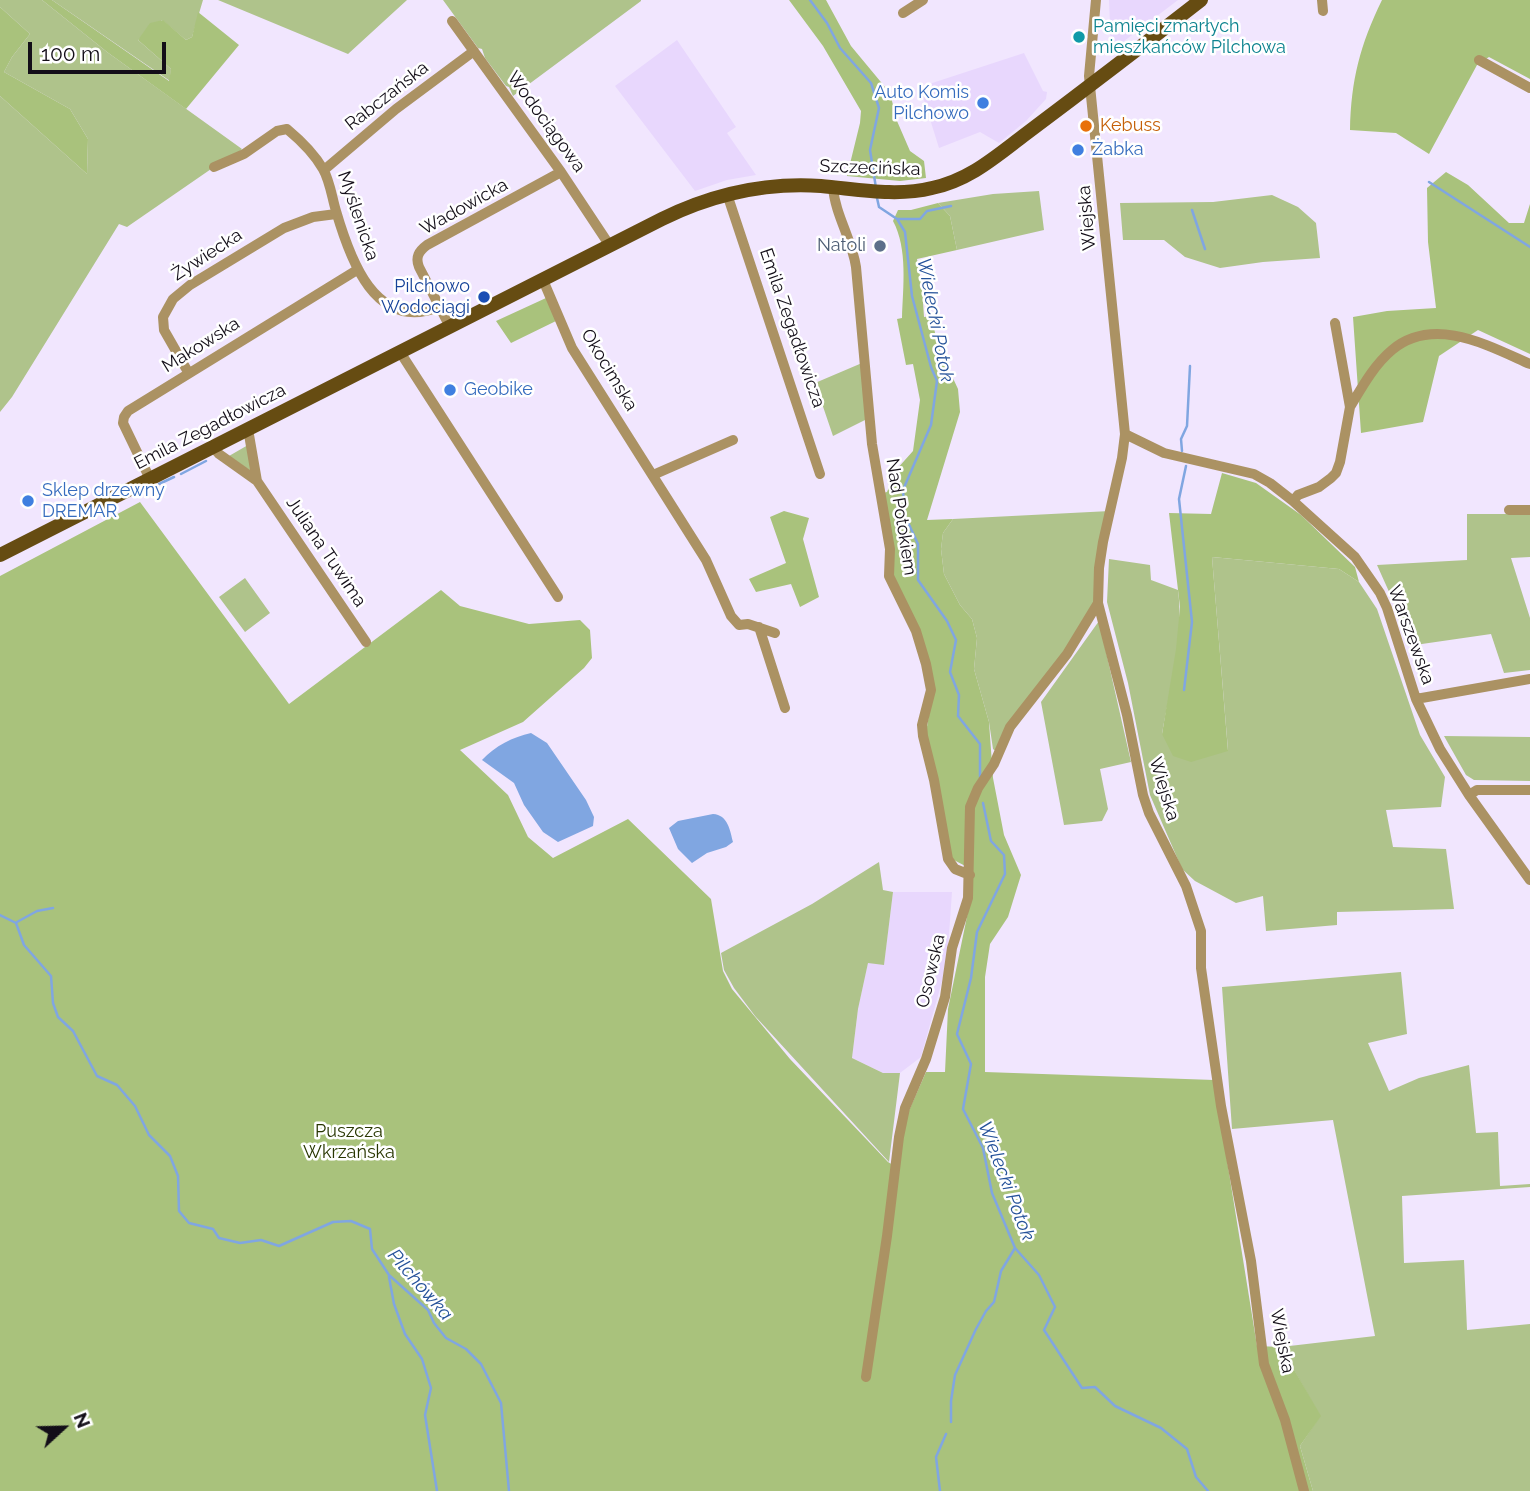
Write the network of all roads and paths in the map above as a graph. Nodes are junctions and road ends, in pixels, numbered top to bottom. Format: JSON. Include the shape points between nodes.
{"nodes":[{"id":1,"x":923,"y":0,"type":"edge"},
{"id":2,"x":1096,"y":0,"type":"edge"},
{"id":3,"x":1187,"y":0,"type":"edge"},
{"id":4,"x":1201,"y":0,"type":"edge"},
{"id":5,"x":903,"y":13,"type":"dead end"},
{"id":6,"x":452,"y":21,"type":"dead end"},
{"id":7,"x":474,"y":51,"type":"junction"},
{"id":8,"x":1479,"y":60,"type":"dead end"},
{"id":9,"x":1090,"y":81,"type":"junction"},
{"id":10,"x":1530,"y":88,"type":"edge"},
{"id":11,"x":214,"y":167,"type":"dead end"},
{"id":12,"x":324,"y":170,"type":"junction"},
{"id":13,"x":561,"y":172,"type":"junction"},
{"id":14,"x":833,"y":187,"type":"junction"},
{"id":15,"x":727,"y":194,"type":"junction"},
{"id":16,"x":703,"y":201,"type":"joint"},
{"id":17,"x":336,"y":214,"type":"junction"},
{"id":18,"x":610,"y":246,"type":"junction"},
{"id":19,"x":357,"y":270,"type":"junction"},
{"id":20,"x":543,"y":279,"type":"junction"},
{"id":21,"x":439,"y":307,"type":"junction"},
{"id":22,"x":1335,"y":323,"type":"dead end"},
{"id":23,"x":450,"y":327,"type":"junction"},
{"id":24,"x":400,"y":352,"type":"junction"},
{"id":25,"x":1530,"y":364,"type":"edge"},
{"id":26,"x":188,"y":372,"type":"junction"},
{"id":27,"x":1350,"y":407,"type":"junction"},
{"id":28,"x":247,"y":429,"type":"junction"},
{"id":29,"x":1125,"y":434,"type":"junction"},
{"id":30,"x":733,"y":440,"type":"dead end"},
{"id":31,"x":213,"y":447,"type":"junction"},
{"id":32,"x":820,"y":474,"type":"dead end"},
{"id":33,"x":653,"y":475,"type":"junction"},
{"id":34,"x":150,"y":479,"type":"junction"},
{"id":35,"x":257,"y":481,"type":"junction"},
{"id":36,"x":1293,"y":501,"type":"junction"},
{"id":37,"x":1509,"y":510,"type":"dead end"},
{"id":38,"x":1530,"y":510,"type":"edge"},
{"id":39,"x":0,"y":555,"type":"edge"},
{"id":40,"x":558,"y":597,"type":"dead end"},
{"id":41,"x":1098,"y":603,"type":"junction"},
{"id":42,"x":759,"y":627,"type":"junction"},
{"id":43,"x":775,"y":633,"type":"dead end"},
{"id":44,"x":366,"y":642,"type":"dead end"},
{"id":45,"x":1530,"y":679,"type":"edge"},
{"id":46,"x":1416,"y":699,"type":"junction"},
{"id":47,"x":785,"y":708,"type":"dead end"},
{"id":48,"x":1530,"y":790,"type":"edge"},
{"id":49,"x":1469,"y":795,"type":"junction"},
{"id":50,"x":970,"y":875,"type":"junction"},
{"id":51,"x":1530,"y":880,"type":"edge"},
{"id":52,"x":866,"y":1377,"type":"dead end"},
{"id":53,"x":1304,"y":1491,"type":"edge"}],
"edges":[{"from":1,"to":5,"type":"street"},
{"from":2,"to":9,"type":"street","name":"Wiejska"},
{"from":3,"to":9,"type":"main road","name":"Szczecińska"},
{"from":4,"to":9,"type":"main road","name":"Szczecińska"},
{"from":6,"to":7,"type":"street","name":"Wodociągowa"},
{"from":7,"to":12,"type":"street","name":"Rabczańska"},
{"from":7,"to":13,"type":"street","name":"Wodociągowa"},
{"from":8,"to":10,"type":"street"},
{"from":9,"to":14,"type":"main road","name":"Szczecińska","via":[[963,178],[930,189]]},
{"from":9,"to":29,"type":"street","name":"Wiejska"},
{"from":11,"to":12,"type":"street","name":"Myślenicka","via":[[284,128]]},
{"from":12,"to":17,"type":"street","name":"Myślenicka"},
{"from":13,"to":18,"type":"street","name":"Wodociągowa"},
{"from":13,"to":21,"type":"street","name":"Wadowicka","via":[[422,250],[417,262]]},
{"from":14,"to":15,"type":"main road","name":"Szczecińska","via":[[777,185]]},
{"from":14,"to":50,"type":"street","name":"Nad Potokiem","via":[[855,258],[872,444],[890,549],[889,576],[916,631],[926,664],[931,690],[923,736],[948,859],[955,869]]},
{"from":15,"to":16,"type":"main road","name":"Szczecińska"},
{"from":15,"to":32,"type":"street","name":"Emila Zegadłowicza"},
{"from":16,"to":18,"type":"main road","name":"Emila Zegadłowicza"},
{"from":17,"to":19,"type":"street","name":"Myślenicka"},
{"from":17,"to":26,"type":"street","name":"Żywiecka","via":[[284,228],[173,299],[163,317],[164,330]]},
{"from":18,"to":20,"type":"main road","name":"Emila Zegadłowicza"},
{"from":19,"to":21,"type":"street","name":"Myślenicka","via":[[376,294],[397,310],[419,312]]},
{"from":19,"to":26,"type":"street","name":"Makowska"},
{"from":20,"to":23,"type":"main road","name":"Emila Zegadłowicza"},
{"from":20,"to":33,"type":"street","name":"Okocimska","via":[[572,348]]},
{"from":21,"to":23,"type":"street","name":"Wadowicka"},
{"from":22,"to":27,"type":"street"},
{"from":23,"to":24,"type":"main road","name":"Emila Zegadłowicza"},
{"from":24,"to":28,"type":"main road","name":"Emila Zegadłowicza"},
{"from":24,"to":40,"type":"street"},
{"from":25,"to":27,"type":"street","via":[[1456,336],[1413,338],[1385,357]]},
{"from":26,"to":34,"type":"street","name":"Makowska","via":[[124,417]]},
{"from":27,"to":36,"type":"street","via":[[1336,473]]},
{"from":28,"to":31,"type":"main road","name":"Emila Zegadłowicza"},
{"from":28,"to":35,"type":"street","name":"Juliana Tuwima"},
{"from":29,"to":36,"type":"street","name":"Warszewska","via":[[1164,453],[1254,474]]},
{"from":29,"to":41,"type":"street","name":"Wiejska","via":[[1103,542]]},
{"from":30,"to":33,"type":"street"},
{"from":31,"to":34,"type":"main road","name":"Emila Zegadłowicza"},
{"from":31,"to":35,"type":"street","name":"Juliana Tuwima"},
{"from":33,"to":42,"type":"street","name":"Okocimska","via":[[706,561],[731,616],[739,625]]},
{"from":34,"to":39,"type":"main road","name":"Emila Zegadłowicza"},
{"from":35,"to":44,"type":"street","name":"Juliana Tuwima"},
{"from":36,"to":46,"type":"street","name":"Warszewska","via":[[1355,557],[1380,593]]},
{"from":37,"to":38,"type":"street"},
{"from":41,"to":50,"type":"street","name":"Osowska","via":[[1067,654],[1010,727],[978,788],[970,807]]},
{"from":41,"to":53,"type":"street","name":"Wiejska","via":[[1143,795],[1186,886],[1200,931],[1201,968],[1264,1364]]},
{"from":42,"to":43,"type":"street","name":"Okocimska"},
{"from":42,"to":47,"type":"street"},
{"from":45,"to":46,"type":"street"},
{"from":46,"to":49,"type":"street","name":"Warszewska"},
{"from":48,"to":49,"type":"street","via":[[1477,790]]},
{"from":49,"to":51,"type":"street","name":"Warszewska"},
{"from":50,"to":52,"type":"street","name":"Osowska","via":[[945,997],[905,1108]]}]}
